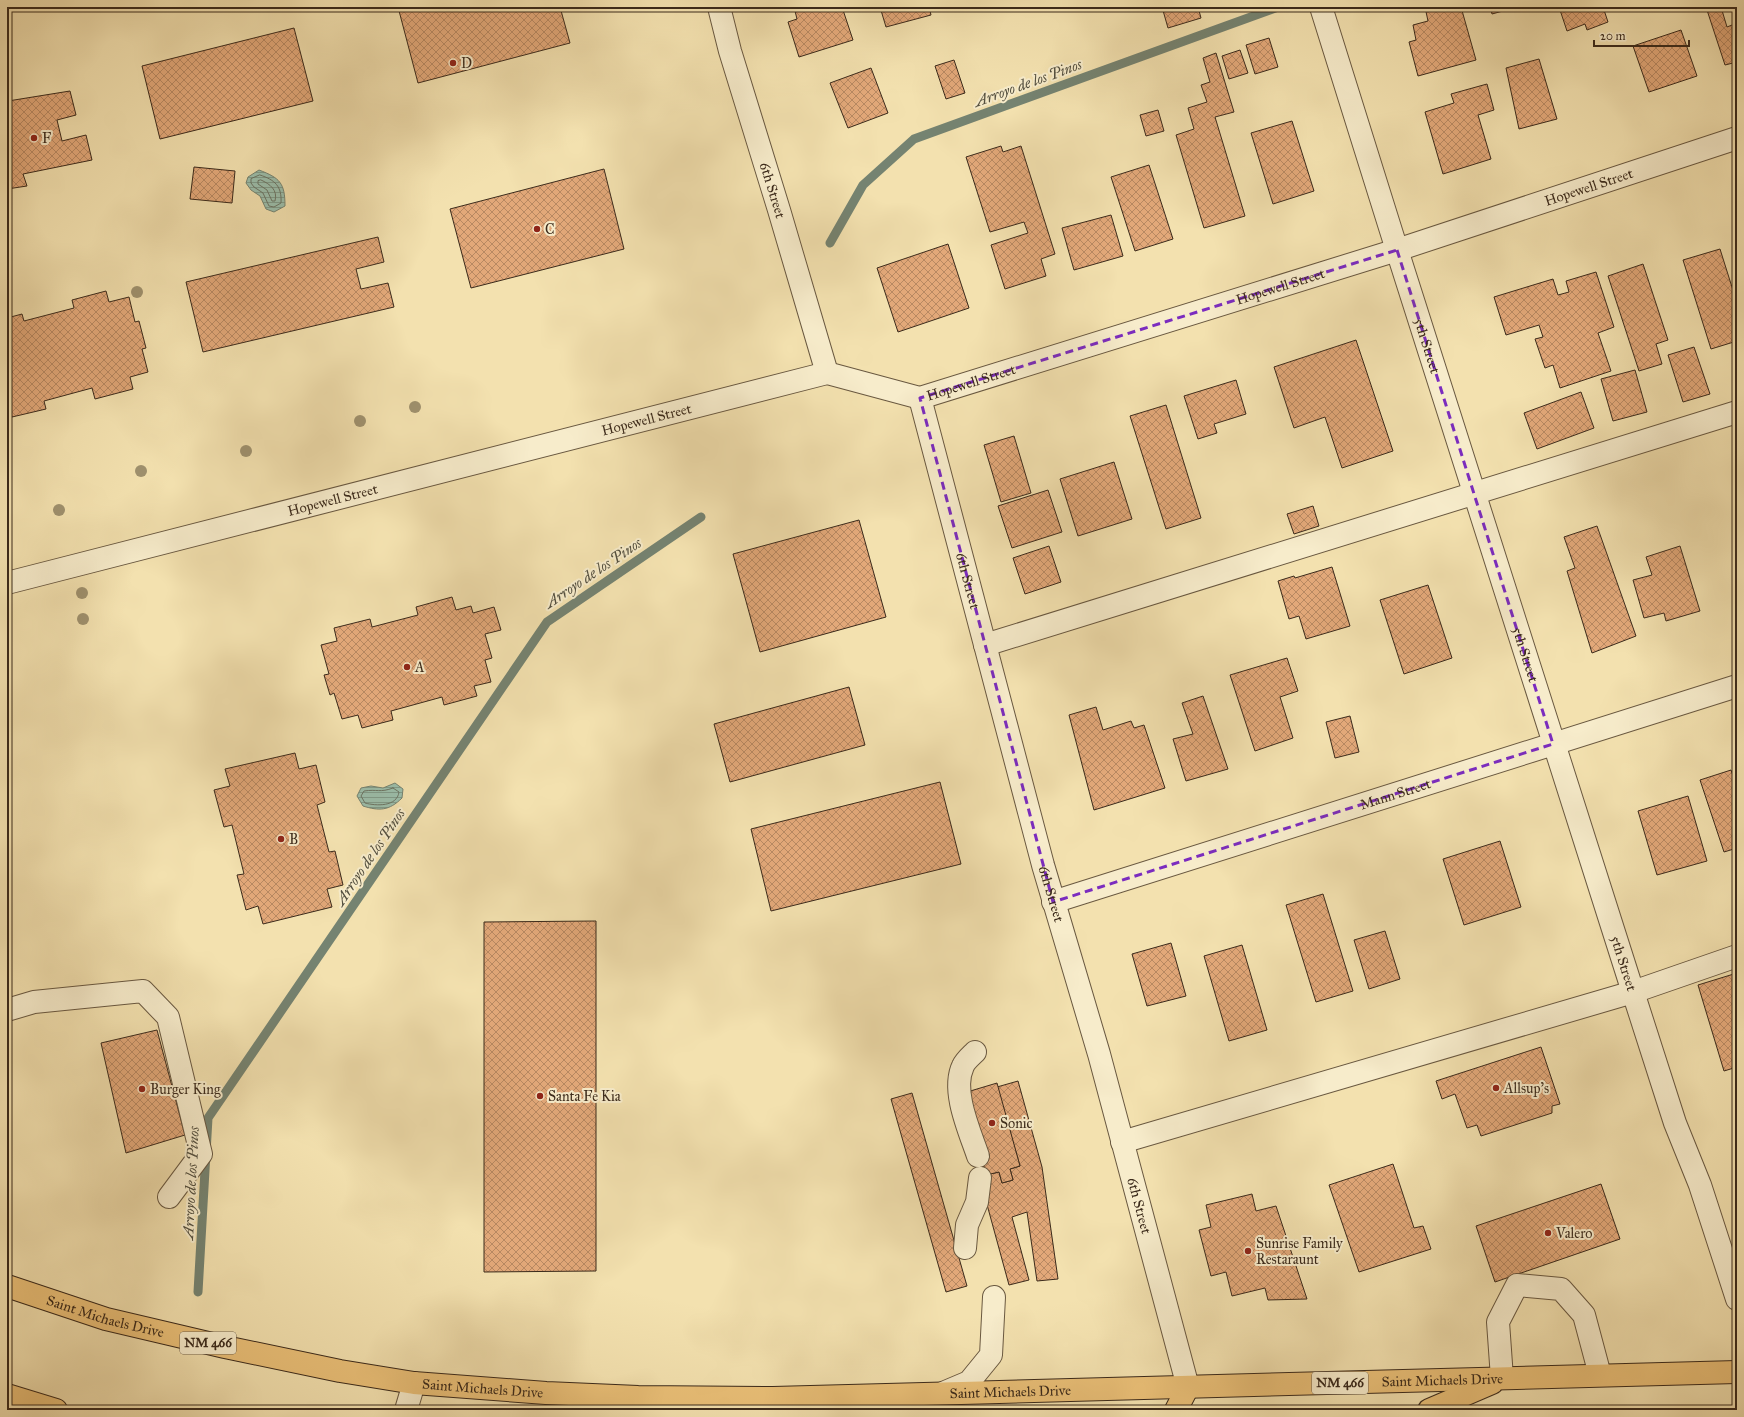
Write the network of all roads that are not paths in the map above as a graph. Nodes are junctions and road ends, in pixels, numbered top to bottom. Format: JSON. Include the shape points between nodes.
{"nodes":[{"id":1,"x":719,"y":7,"type":"edge"},
{"id":2,"x":1321,"y":7,"type":"edge"},
{"id":3,"x":1737,"y":138,"type":"edge"},
{"id":4,"x":1397,"y":250,"type":"junction"},
{"id":5,"x":827,"y":373,"type":"junction"},
{"id":6,"x":920,"y":398,"type":"junction"},
{"id":7,"x":1737,"y":412,"type":"edge"},
{"id":8,"x":1474,"y":494,"type":"junction"},
{"id":9,"x":7,"y":583,"type":"edge"},
{"id":10,"x":985,"y":645,"type":"junction"},
{"id":11,"x":1737,"y":686,"type":"edge"},
{"id":12,"x":1553,"y":744,"type":"junction"},
{"id":13,"x":1053,"y":902,"type":"junction"},
{"id":14,"x":1737,"y":956,"type":"edge"},
{"id":15,"x":1633,"y":992,"type":"junction"},
{"id":16,"x":7,"y":1010,"type":"edge"},
{"id":17,"x":975,"y":1052,"type":"dead end"},
{"id":18,"x":1122,"y":1142,"type":"junction"},
{"id":19,"x":978,"y":1156,"type":"dead end"},
{"id":20,"x":980,"y":1178,"type":"dead end"},
{"id":21,"x":169,"y":1197,"type":"dead end"},
{"id":22,"x":965,"y":1248,"type":"dead end"},
{"id":23,"x":7,"y":1286,"type":"edge"},
{"id":24,"x":994,"y":1298,"type":"dead end"},
{"id":25,"x":1737,"y":1299,"type":"edge"},
{"id":26,"x":1737,"y":1372,"type":"edge"},
{"id":27,"x":1600,"y":1375,"type":"junction"},
{"id":28,"x":1502,"y":1378,"type":"junction"},
{"id":29,"x":414,"y":1382,"type":"junction"},
{"id":30,"x":1188,"y":1387,"type":"junction"},
{"id":31,"x":943,"y":1393,"type":"junction"},
{"id":32,"x":7,"y":1395,"type":"edge"},
{"id":33,"x":56,"y":1410,"type":"edge"},
{"id":34,"x":406,"y":1410,"type":"edge"},
{"id":35,"x":416,"y":1410,"type":"edge"},
{"id":36,"x":1176,"y":1410,"type":"edge"},
{"id":37,"x":1429,"y":1410,"type":"edge"}],
"edges":[{"from":1,"to":5,"type":"street","name":"6th Street"},
{"from":2,"to":4,"type":"street","name":"5th Street"},
{"from":3,"to":4,"type":"street","name":"Hopewell Street"},
{"from":4,"to":6,"type":"street","name":"Hopewell Street"},
{"from":4,"to":8,"type":"street","name":"5th Street"},
{"from":5,"to":6,"type":"street","name":"Hopewell Street"},
{"from":5,"to":9,"type":"street","name":"Hopewell Street"},
{"from":6,"to":10,"type":"street","name":"6th Street"},
{"from":7,"to":8,"type":"street"},
{"from":8,"to":10,"type":"street"},
{"from":8,"to":12,"type":"street","name":"5th Street"},
{"from":10,"to":13,"type":"street","name":"6th Street"},
{"from":11,"to":12,"type":"street","name":"Mann Street"},
{"from":12,"to":13,"type":"street","name":"Mann Street"},
{"from":12,"to":15,"type":"street","name":"5th Street"},
{"from":13,"to":18,"type":"street","name":"6th Street","via":[[1099,1054]]},
{"from":14,"to":15,"type":"street"},
{"from":15,"to":18,"type":"street"},
{"from":15,"to":25,"type":"street","name":"5th Street","via":[[1675,1123],[1700,1185]]},
{"from":16,"to":21,"type":"street","via":[[34,1002],[143,991],[168,1017],[201,1154]]},
{"from":17,"to":19,"type":"street","via":[[963,1066],[959,1081],[960,1101]]},
{"from":18,"to":30,"type":"street","name":"6th Street"},
{"from":20,"to":22,"type":"street","via":[[977,1202],[967,1225]]},
{"from":23,"to":29,"type":"main road","name":"Saint Michaels Drive","number":"NM 466","via":[[106,1319],[340,1371]]},
{"from":24,"to":31,"type":"street","via":[[991,1355],[969,1382]]},
{"from":26,"to":27,"type":"main road","name":"Saint Michaels Drive","number":"NM 466"},
{"from":27,"to":28,"type":"main road","name":"Saint Michaels Drive","number":"NM 466"},
{"from":27,"to":28,"type":"street","via":[[1584,1315],[1561,1289],[1517,1285],[1498,1322]]},
{"from":28,"to":30,"type":"main road","name":"Saint Michaels Drive","number":"NM 466"},
{"from":28,"to":37,"type":"main road"},
{"from":29,"to":31,"type":"main road","name":"Saint Michaels Drive","number":"NM 466","via":[[546,1393],[638,1397],[773,1398]]},
{"from":29,"to":34,"type":"street"},
{"from":29,"to":35,"type":"street"},
{"from":30,"to":31,"type":"main road","name":"Saint Michaels Drive","number":"NM 466"},
{"from":30,"to":36,"type":"main road"},
{"from":32,"to":33,"type":"main road"}]}
